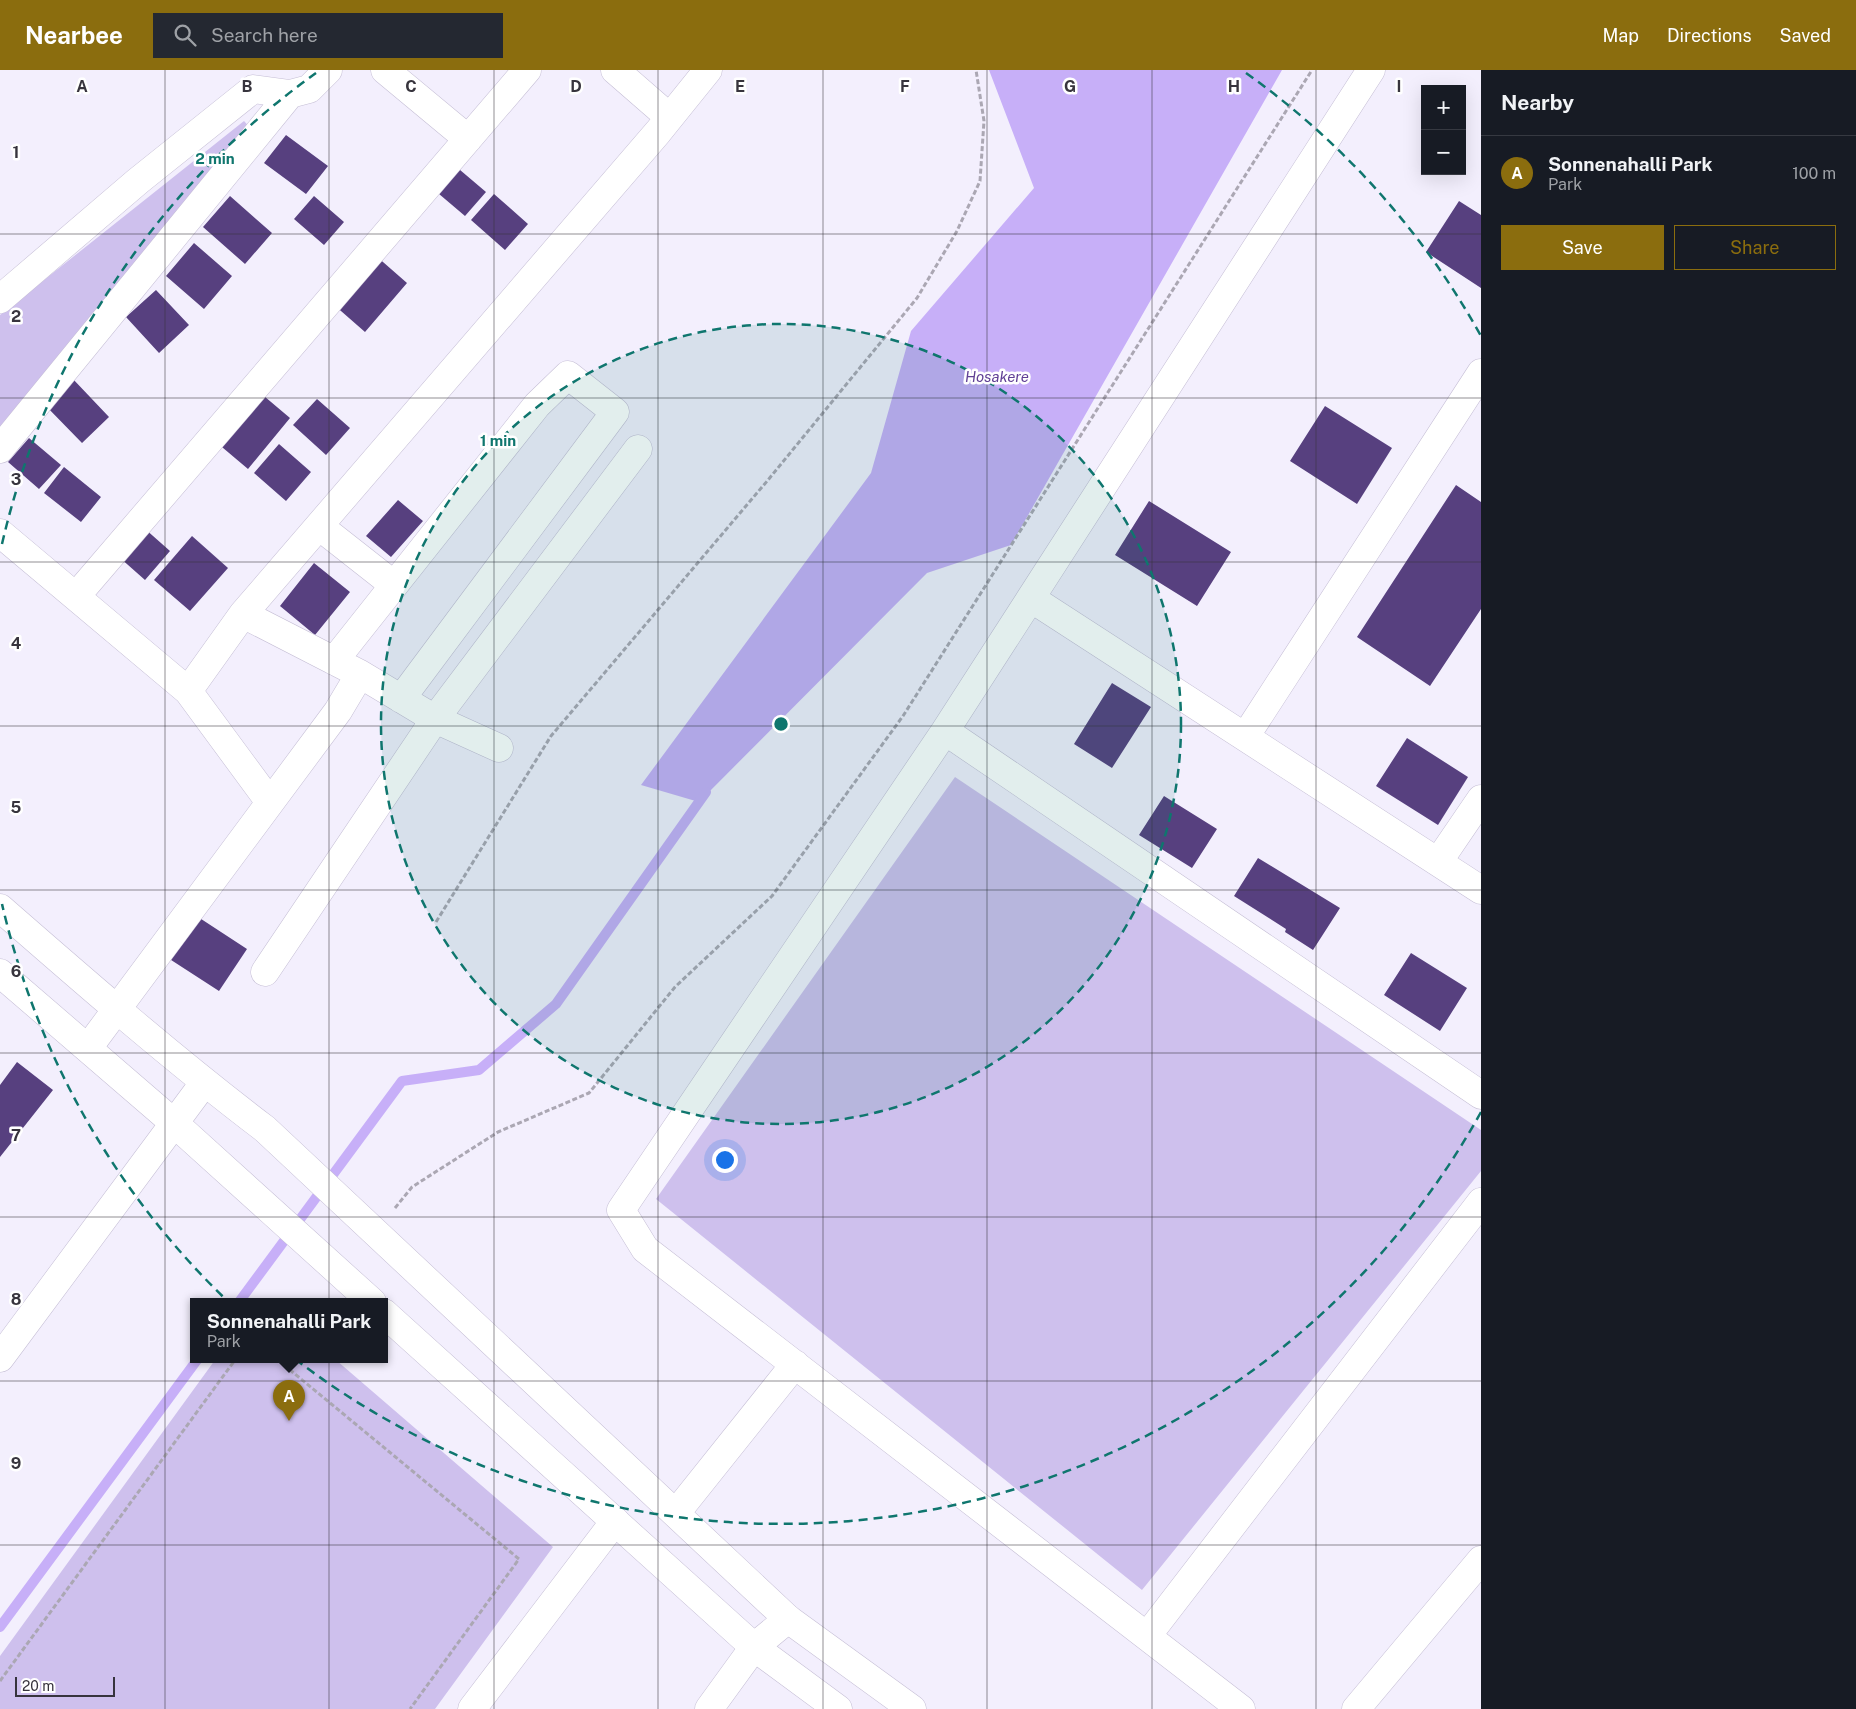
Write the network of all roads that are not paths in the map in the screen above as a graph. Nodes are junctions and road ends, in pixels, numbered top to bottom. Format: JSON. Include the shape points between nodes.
{"nodes":[{"id":1,"x":328,"y":70,"type":"edge"},
{"id":2,"x":385,"y":70,"type":"edge"},
{"id":3,"x":527,"y":70,"type":"edge"},
{"id":4,"x":615,"y":70,"type":"edge"},
{"id":5,"x":708,"y":70,"type":"edge"},
{"id":6,"x":1371,"y":70,"type":"edge"},
{"id":7,"x":290,"y":94,"type":"junction"},
{"id":8,"x":669,"y":117,"type":"junction"},
{"id":9,"x":468,"y":139,"type":"junction"},
{"id":10,"x":0,"y":299,"type":"edge"},
{"id":11,"x":1481,"y":373,"type":"edge"},
{"id":12,"x":638,"y":449,"type":"dead end"},
{"id":13,"x":0,"y":450,"type":"edge"},
{"id":14,"x":319,"y":526,"type":"junction"},
{"id":15,"x":0,"y":533,"type":"edge"},
{"id":16,"x":394,"y":585,"type":"junction"},
{"id":17,"x":77,"y":595,"type":"junction"},
{"id":18,"x":1032,"y":598,"type":"junction"},
{"id":19,"x":243,"y":614,"type":"junction"},
{"id":20,"x":334,"y":661,"type":"junction"},
{"id":21,"x":360,"y":674,"type":"junction"},
{"id":22,"x":188,"y":691,"type":"junction"},
{"id":23,"x":401,"y":699,"type":"junction"},
{"id":24,"x":435,"y":719,"type":"junction"},
{"id":25,"x":945,"y":731,"type":"junction"},
{"id":26,"x":1245,"y":737,"type":"junction"},
{"id":27,"x":499,"y":748,"type":"dead end"},
{"id":28,"x":1481,"y":799,"type":"edge"},
{"id":29,"x":269,"y":801,"type":"junction"},
{"id":30,"x":1438,"y":862,"type":"junction"},
{"id":31,"x":1481,"y":890,"type":"edge"},
{"id":32,"x":0,"y":908,"type":"edge"},
{"id":33,"x":265,"y":972,"type":"dead end"},
{"id":34,"x":0,"y":973,"type":"edge"},
{"id":35,"x":117,"y":1010,"type":"junction"},
{"id":36,"x":88,"y":1048,"type":"junction"},
{"id":37,"x":204,"y":1083,"type":"junction"},
{"id":38,"x":1481,"y":1095,"type":"edge"},
{"id":39,"x":174,"y":1123,"type":"junction"},
{"id":40,"x":1481,"y":1202,"type":"edge"},
{"id":41,"x":368,"y":1298,"type":"edge"},
{"id":42,"x":388,"y":1317,"type":"edge"},
{"id":43,"x":0,"y":1358,"type":"edge"},
{"id":44,"x":795,"y":1364,"type":"junction"},
{"id":45,"x":676,"y":1514,"type":"junction"},
{"id":46,"x":615,"y":1521,"type":"junction"},
{"id":47,"x":1481,"y":1560,"type":"edge"},
{"id":48,"x":788,"y":1620,"type":"junction"},
{"id":49,"x":1147,"y":1636,"type":"junction"},
{"id":50,"x":754,"y":1647,"type":"junction"},
{"id":51,"x":472,"y":1709,"type":"edge"},
{"id":52,"x":709,"y":1709,"type":"edge"},
{"id":53,"x":838,"y":1709,"type":"edge"},
{"id":54,"x":912,"y":1709,"type":"edge"},
{"id":55,"x":1242,"y":1709,"type":"edge"},
{"id":56,"x":1356,"y":1709,"type":"edge"}],
"edges":[{"from":1,"to":7,"type":"street","via":[[309,89]]},
{"from":2,"to":9,"type":"street"},
{"from":3,"to":9,"type":"street"},
{"from":4,"to":8,"type":"street"},
{"from":5,"to":8,"type":"street"},
{"from":6,"to":18,"type":"street"},
{"from":7,"to":10,"type":"street","via":[[253,89],[138,181]]},
{"from":7,"to":13,"type":"street"},
{"from":8,"to":14,"type":"street"},
{"from":9,"to":17,"type":"street"},
{"from":11,"to":26,"type":"street"},
{"from":12,"to":24,"type":"street"},
{"from":14,"to":16,"type":"street"},
{"from":14,"to":19,"type":"street"},
{"from":15,"to":17,"type":"street"},
{"from":16,"to":20,"type":"street"},
{"from":16,"to":23,"type":"street","via":[[537,405],[568,374],[615,412]]},
{"from":17,"to":22,"type":"street"},
{"from":18,"to":25,"type":"street"},
{"from":18,"to":26,"type":"street"},
{"from":19,"to":20,"type":"street"},
{"from":19,"to":22,"type":"street"},
{"from":20,"to":21,"type":"street"},
{"from":21,"to":23,"type":"street"},
{"from":21,"to":29,"type":"street","via":[[338,710]]},
{"from":22,"to":29,"type":"street"},
{"from":23,"to":24,"type":"street"},
{"from":24,"to":27,"type":"street"},
{"from":24,"to":33,"type":"street"},
{"from":25,"to":38,"type":"street"},
{"from":25,"to":44,"type":"street","via":[[620,1210],[645,1249]]},
{"from":26,"to":30,"type":"street"},
{"from":28,"to":30,"type":"street"},
{"from":29,"to":35,"type":"street"},
{"from":30,"to":31,"type":"street"},
{"from":32,"to":35,"type":"street"},
{"from":34,"to":36,"type":"street"},
{"from":35,"to":36,"type":"street"},
{"from":35,"to":37,"type":"street"},
{"from":36,"to":39,"type":"street"},
{"from":37,"to":39,"type":"street"},
{"from":37,"to":45,"type":"street","via":[[265,1129]]},
{"from":39,"to":41,"type":"street"},
{"from":39,"to":43,"type":"street"},
{"from":40,"to":49,"type":"street"},
{"from":42,"to":46,"type":"street"},
{"from":44,"to":45,"type":"street"},
{"from":44,"to":49,"type":"street"},
{"from":45,"to":48,"type":"street"},
{"from":46,"to":50,"type":"street"},
{"from":46,"to":51,"type":"street"},
{"from":47,"to":56,"type":"street"},
{"from":48,"to":50,"type":"street"},
{"from":48,"to":54,"type":"street"},
{"from":49,"to":55,"type":"street"},
{"from":50,"to":52,"type":"street"},
{"from":50,"to":53,"type":"street"}]}
